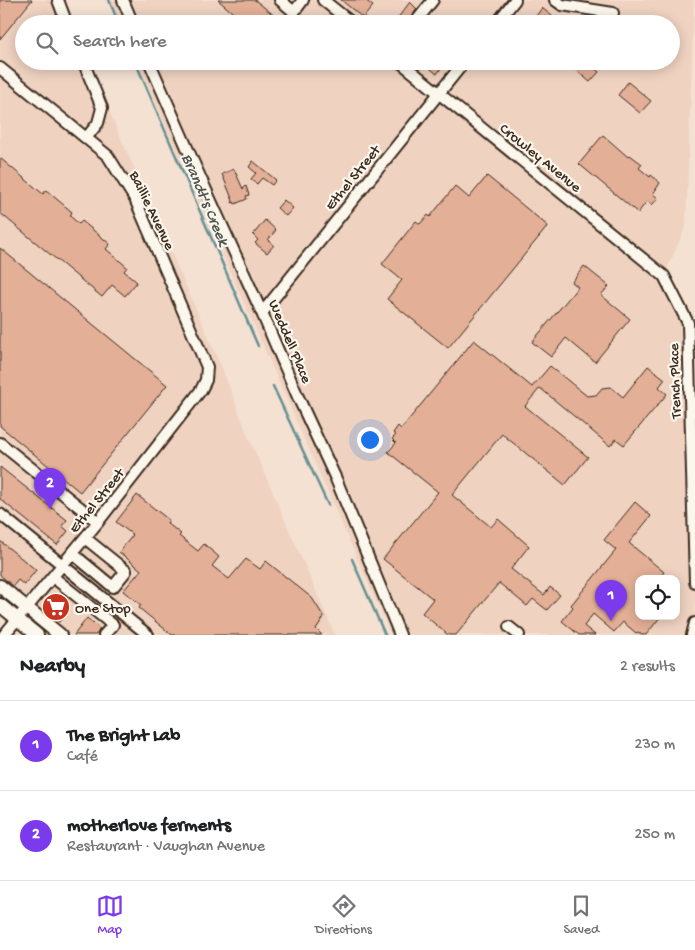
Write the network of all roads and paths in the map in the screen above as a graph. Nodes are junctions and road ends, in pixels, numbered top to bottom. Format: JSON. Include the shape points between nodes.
{"nodes":[{"id":1,"x":58,"y":0,"type":"edge"},
{"id":2,"x":123,"y":0,"type":"edge"},
{"id":3,"x":280,"y":0,"type":"edge"},
{"id":4,"x":303,"y":0,"type":"edge"},
{"id":5,"x":323,"y":0,"type":"edge"},
{"id":6,"x":432,"y":0,"type":"edge"},
{"id":7,"x":515,"y":0,"type":"edge"},
{"id":8,"x":555,"y":0,"type":"edge"},
{"id":9,"x":613,"y":13,"type":"dead end"},
{"id":10,"x":64,"y":15,"type":"edge"},
{"id":11,"x":129,"y":15,"type":"edge"},
{"id":12,"x":342,"y":15,"type":"edge"},
{"id":13,"x":421,"y":15,"type":"edge"},
{"id":14,"x":503,"y":15,"type":"edge"},
{"id":15,"x":0,"y":68,"type":"edge"},
{"id":16,"x":87,"y":70,"type":"edge"},
{"id":17,"x":153,"y":70,"type":"edge"},
{"id":18,"x":410,"y":70,"type":"edge"},
{"id":19,"x":458,"y":70,"type":"edge"},
{"id":20,"x":439,"y":94,"type":"junction"},
{"id":21,"x":87,"y":137,"type":"junction"},
{"id":22,"x":664,"y":276,"type":"joint"},
{"id":23,"x":262,"y":312,"type":"junction"},
{"id":24,"x":206,"y":380,"type":"joint"},
{"id":25,"x":0,"y":443,"type":"edge"},
{"id":26,"x":0,"y":514,"type":"edge"},
{"id":27,"x":98,"y":522,"type":"junction"},
{"id":28,"x":85,"y":538,"type":"junction"},
{"id":29,"x":72,"y":553,"type":"junction"},
{"id":30,"x":63,"y":565,"type":"junction"},
{"id":31,"x":53,"y":577,"type":"junction"},
{"id":32,"x":695,"y":582,"type":"edge"},
{"id":33,"x":0,"y":586,"type":"edge"},
{"id":34,"x":0,"y":605,"type":"edge"},
{"id":35,"x":27,"y":608,"type":"junction"},
{"id":36,"x":18,"y":619,"type":"junction"},
{"id":37,"x":695,"y":623,"type":"edge"},
{"id":38,"x":509,"y":627,"type":"dead end"},
{"id":39,"x":4,"y":635,"type":"edge"},
{"id":40,"x":37,"y":635,"type":"edge"},
{"id":41,"x":60,"y":635,"type":"edge"},
{"id":42,"x":104,"y":635,"type":"edge"},
{"id":43,"x":148,"y":635,"type":"edge"},
{"id":44,"x":400,"y":635,"type":"edge"},
{"id":45,"x":519,"y":635,"type":"edge"},
{"id":46,"x":692,"y":635,"type":"edge"}],
"edges":[{"from":1,"to":10,"type":"street"},
{"from":2,"to":11,"type":"street"},
{"from":3,"to":4,"type":"street","via":[[294,12]]},
{"from":5,"to":12,"type":"street"},
{"from":6,"to":13,"type":"street"},
{"from":7,"to":14,"type":"street"},
{"from":8,"to":9,"type":"street","via":[[562,5]]},
{"from":15,"to":21,"type":"street","name":"Baillie Avenue"},
{"from":16,"to":21,"type":"street","via":[[102,108],[98,124]]},
{"from":17,"to":23,"type":"street","name":"Weddell Place"},
{"from":18,"to":20,"type":"street","name":"Crowley Avenue"},
{"from":19,"to":20,"type":"street","name":"Ethel Street"},
{"from":20,"to":22,"type":"street","name":"Crowley Avenue"},
{"from":20,"to":23,"type":"street","name":"Ethel Street"},
{"from":21,"to":24,"type":"street","name":"Baillie Avenue","via":[[108,156],[134,199],[207,367]]},
{"from":22,"to":32,"type":"street","name":"Trench Place","via":[[688,323]]},
{"from":23,"to":44,"type":"street","name":"Weddell Place"},
{"from":24,"to":27,"type":"street","name":"Ethel Street"},
{"from":25,"to":27,"type":"street"},
{"from":26,"to":30,"type":"street"},
{"from":27,"to":28,"type":"street","name":"Ethel Street"},
{"from":28,"to":29,"type":"street","name":"Ethel Street"},
{"from":28,"to":29,"type":"street","via":[[126,571],[120,579],[113,587]]},
{"from":29,"to":30,"type":"street","name":"Ethel Street"},
{"from":30,"to":31,"type":"street","name":"Ethel Street"},
{"from":30,"to":43,"type":"street"},
{"from":31,"to":35,"type":"street","name":"Ethel Street"},
{"from":31,"to":42,"type":"street","via":[[112,625]]},
{"from":33,"to":35,"type":"main road"},
{"from":34,"to":36,"type":"main road"},
{"from":35,"to":36,"type":"street","name":"Ethel Street"},
{"from":35,"to":41,"type":"main road"},
{"from":36,"to":39,"type":"street","name":"Ethel Street"},
{"from":36,"to":40,"type":"main road"},
{"from":37,"to":46,"type":"street"},
{"from":38,"to":45,"type":"street"}]}
